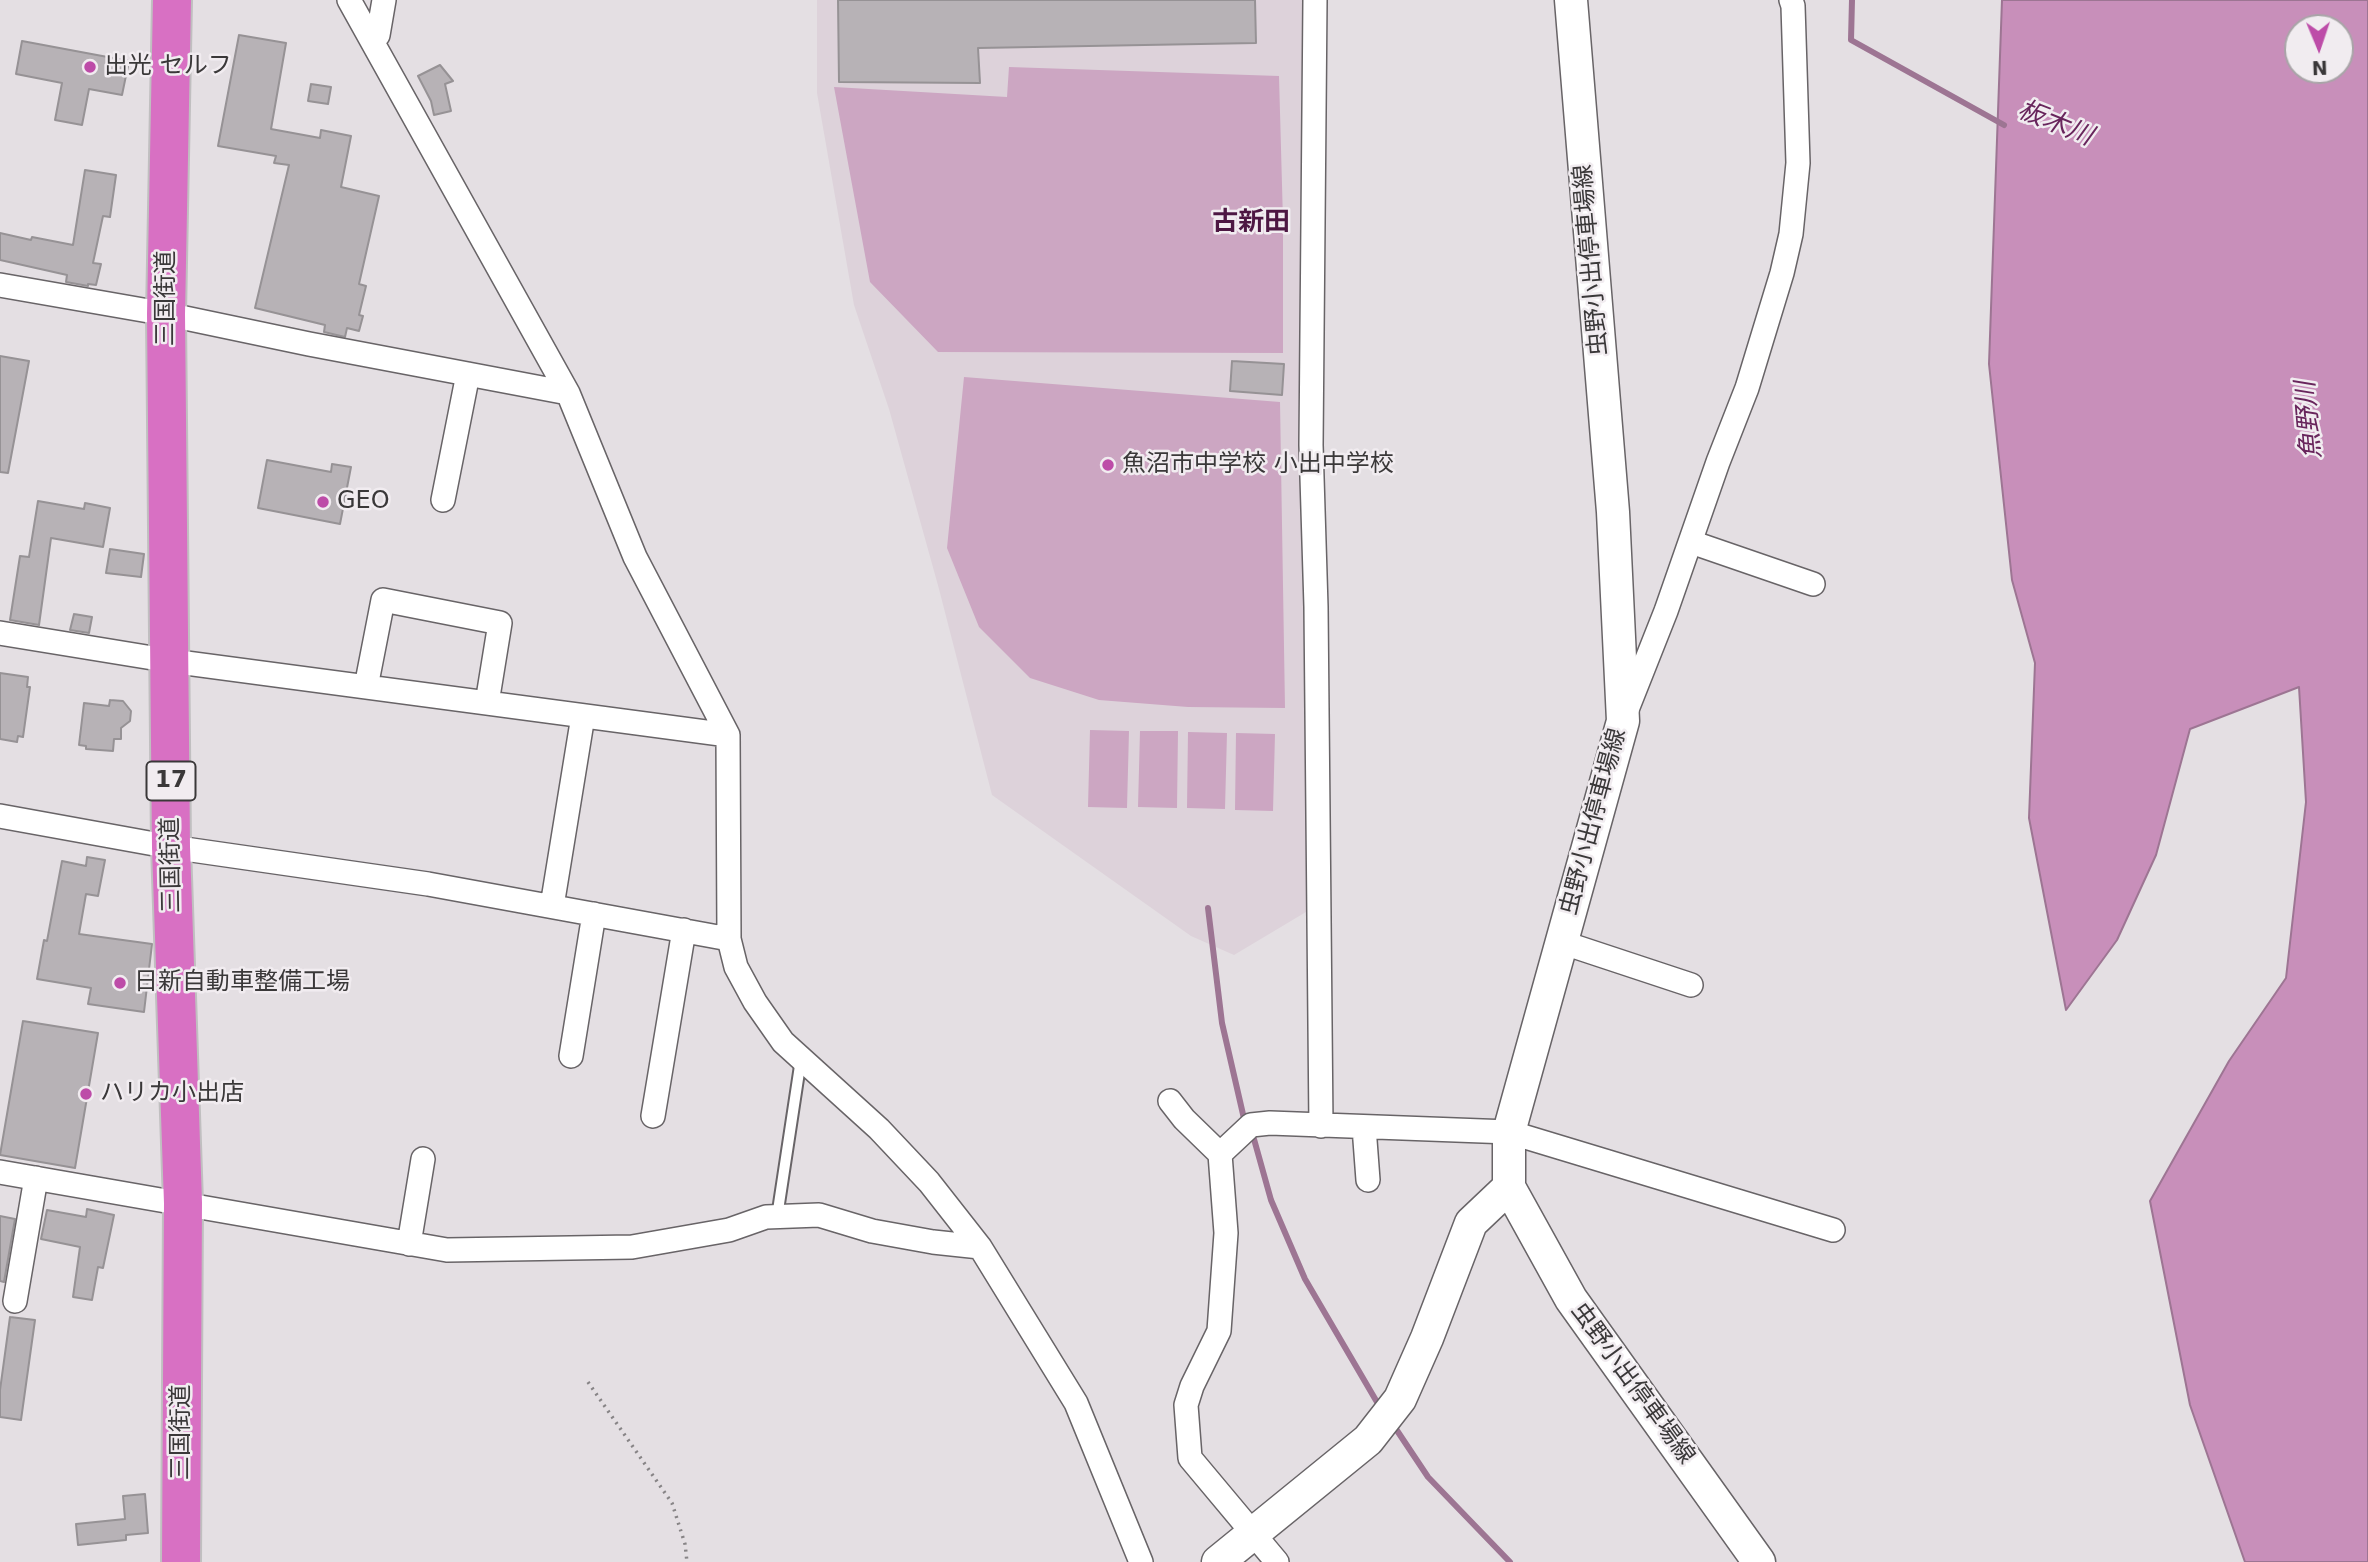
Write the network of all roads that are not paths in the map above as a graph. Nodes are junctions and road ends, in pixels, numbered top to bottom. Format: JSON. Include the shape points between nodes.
{"nodes":[{"id":1,"x":349,"y":0,"type":"edge"},
{"id":2,"x":384,"y":0,"type":"edge"},
{"id":3,"x":1315,"y":0,"type":"edge"},
{"id":4,"x":1571,"y":0,"type":"edge"},
{"id":5,"x":1791,"y":0,"type":"edge"},
{"id":6,"x":167,"y":1,"type":"edge"},
{"id":7,"x":378,"y":35,"type":"dead end"},
{"id":8,"x":0,"y":285,"type":"edge"},
{"id":9,"x":166,"y":314,"type":"junction"},
{"id":10,"x":468,"y":374,"type":"junction"},
{"id":11,"x":568,"y":393,"type":"junction"},
{"id":12,"x":443,"y":500,"type":"dead end"},
{"id":13,"x":1691,"y":542,"type":"junction"},
{"id":14,"x":1813,"y":584,"type":"dead end"},
{"id":15,"x":0,"y":633,"type":"edge"},
{"id":16,"x":170,"y":661,"type":"junction"},
{"id":17,"x":366,"y":687,"type":"junction"},
{"id":18,"x":487,"y":703,"type":"junction"},
{"id":19,"x":583,"y":716,"type":"junction"},
{"id":20,"x":1623,"y":722,"type":"junction"},
{"id":21,"x":728,"y":735,"type":"junction"},
{"id":22,"x":0,"y":816,"type":"edge"},
{"id":23,"x":171,"y":848,"type":"junction"},
{"id":24,"x":552,"y":906,"type":"junction"},
{"id":25,"x":594,"y":914,"type":"junction"},
{"id":26,"x":684,"y":930,"type":"junction"},
{"id":27,"x":729,"y":939,"type":"junction"},
{"id":28,"x":1561,"y":942,"type":"junction"},
{"id":29,"x":1691,"y":985,"type":"dead end"},
{"id":30,"x":571,"y":1056,"type":"dead end"},
{"id":31,"x":801,"y":1059,"type":"junction"},
{"id":32,"x":1170,"y":1101,"type":"dead end"},
{"id":33,"x":653,"y":1116,"type":"dead end"},
{"id":34,"x":1321,"y":1126,"type":"junction"},
{"id":35,"x":1364,"y":1127,"type":"junction"},
{"id":36,"x":1509,"y":1132,"type":"junction"},
{"id":37,"x":1220,"y":1154,"type":"junction"},
{"id":38,"x":423,"y":1158,"type":"dead end"},
{"id":39,"x":0,"y":1172,"type":"edge"},
{"id":40,"x":36,"y":1178,"type":"junction"},
{"id":41,"x":1368,"y":1180,"type":"dead end"},
{"id":42,"x":1509,"y":1187,"type":"junction"},
{"id":43,"x":183,"y":1203,"type":"junction"},
{"id":44,"x":777,"y":1217,"type":"junction"},
{"id":45,"x":1833,"y":1230,"type":"dead end"},
{"id":46,"x":409,"y":1244,"type":"junction"},
{"id":47,"x":980,"y":1247,"type":"junction"},
{"id":48,"x":15,"y":1301,"type":"dead end"},
{"id":49,"x":1254,"y":1533,"type":"junction"},
{"id":50,"x":181,"y":1562,"type":"edge"},
{"id":51,"x":1141,"y":1562,"type":"edge"},
{"id":52,"x":1218,"y":1562,"type":"edge"},
{"id":53,"x":1278,"y":1562,"type":"edge"},
{"id":54,"x":1759,"y":1562,"type":"edge"}],
"edges":[{"from":1,"to":11,"type":"street"},
{"from":2,"to":7,"type":"street"},
{"from":3,"to":34,"type":"street","via":[[1311,445]]},
{"from":4,"to":20,"type":"main road","name":"虫野小出停車場線","via":[[1613,512]]},
{"from":5,"to":13,"type":"street","via":[[1798,163],[1791,234],[1747,388]]},
{"from":6,"to":9,"type":"highway","name":"三国街道","number":"17"},
{"from":8,"to":9,"type":"street"},
{"from":9,"to":10,"type":"street"},
{"from":9,"to":16,"type":"highway","name":"三国街道","number":"17"},
{"from":10,"to":11,"type":"street"},
{"from":10,"to":12,"type":"street"},
{"from":11,"to":21,"type":"street","via":[[635,557]]},
{"from":13,"to":14,"type":"street"},
{"from":13,"to":20,"type":"street"},
{"from":15,"to":16,"type":"street"},
{"from":16,"to":17,"type":"street"},
{"from":16,"to":23,"type":"highway","name":"三国街道","number":"17"},
{"from":17,"to":18,"type":"street"},
{"from":17,"to":18,"type":"street","via":[[383,600],[500,623]]},
{"from":18,"to":19,"type":"street"},
{"from":19,"to":21,"type":"street"},
{"from":19,"to":24,"type":"street"},
{"from":20,"to":28,"type":"main road","name":"虫野小出停車場線"},
{"from":21,"to":27,"type":"street"},
{"from":22,"to":23,"type":"street"},
{"from":23,"to":24,"type":"street"},
{"from":23,"to":43,"type":"highway","name":"三国街道","number":"17"},
{"from":24,"to":25,"type":"street"},
{"from":25,"to":26,"type":"street"},
{"from":25,"to":30,"type":"street"},
{"from":26,"to":27,"type":"street"},
{"from":26,"to":33,"type":"street"},
{"from":27,"to":31,"type":"street","via":[[736,967],[755,1002]]},
{"from":28,"to":29,"type":"street"},
{"from":28,"to":36,"type":"main road","name":"虫野小出停車場線"},
{"from":31,"to":44,"type":"lane"},
{"from":31,"to":47,"type":"street","via":[[929,1182]]},
{"from":32,"to":37,"type":"street"},
{"from":34,"to":35,"type":"street"},
{"from":34,"to":37,"type":"street","via":[[1270,1123],[1245,1131]]},
{"from":35,"to":36,"type":"street"},
{"from":35,"to":41,"type":"street"},
{"from":36,"to":42,"type":"main road","name":"虫野小出停車場線"},
{"from":36,"to":45,"type":"street"},
{"from":37,"to":49,"type":"street","via":[[1226,1233],[1219,1331],[1186,1405],[1190,1458]]},
{"from":38,"to":46,"type":"street"},
{"from":39,"to":40,"type":"street"},
{"from":40,"to":43,"type":"street"},
{"from":40,"to":48,"type":"street"},
{"from":42,"to":49,"type":"main road","via":[[1471,1223],[1427,1338],[1386,1416],[1368,1440]]},
{"from":42,"to":54,"type":"main road","name":"虫野小出停車場線","via":[[1571,1299]]},
{"from":43,"to":46,"type":"street"},
{"from":43,"to":50,"type":"highway","name":"三国街道","number":"17"},
{"from":44,"to":46,"type":"street","via":[[632,1247],[447,1250]]},
{"from":44,"to":47,"type":"street","via":[[819,1215],[872,1231]]},
{"from":47,"to":51,"type":"street","via":[[1076,1403]]},
{"from":49,"to":52,"type":"main road"},
{"from":49,"to":53,"type":"street"}]}
